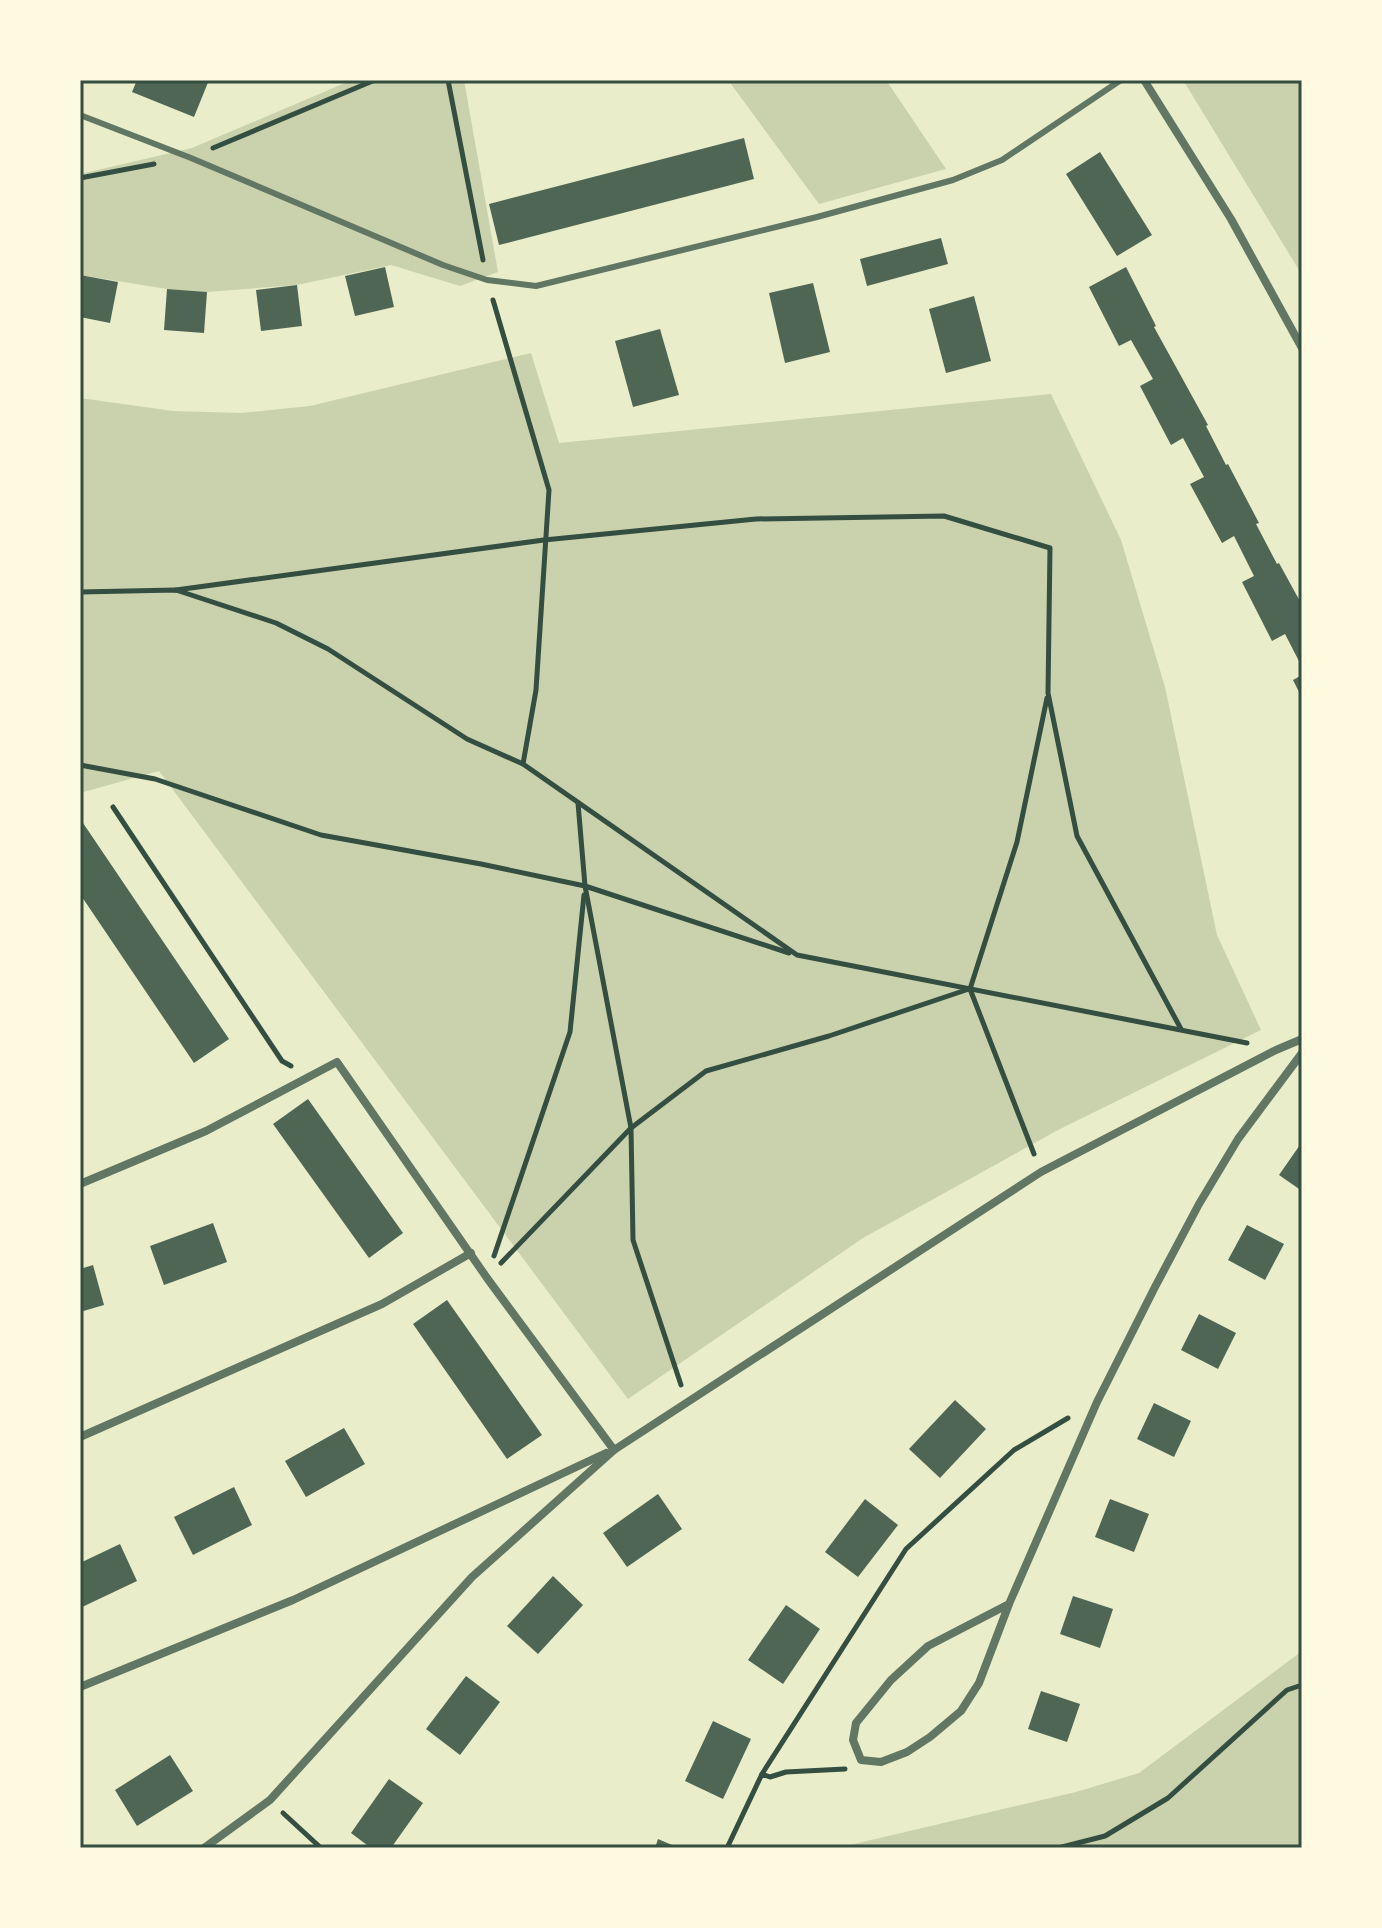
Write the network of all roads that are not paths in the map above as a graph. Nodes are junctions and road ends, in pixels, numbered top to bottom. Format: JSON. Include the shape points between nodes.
{"nodes":[{"id":1,"x":1121,"y":80,"type":"edge"},
{"id":2,"x":1144,"y":80,"type":"edge"},
{"id":3,"x":80,"y":115,"type":"edge"},
{"id":4,"x":1302,"y":348,"type":"edge"},
{"id":5,"x":1302,"y":1039,"type":"edge"},
{"id":6,"x":1302,"y":1053,"type":"edge"},
{"id":7,"x":80,"y":1184,"type":"edge"},
{"id":8,"x":471,"y":1253,"type":"junction"},
{"id":9,"x":80,"y":1437,"type":"edge"},
{"id":10,"x":614,"y":1450,"type":"junction"},
{"id":11,"x":1009,"y":1604,"type":"junction"},
{"id":12,"x":80,"y":1687,"type":"edge"},
{"id":13,"x":204,"y":1848,"type":"edge"}],
"edges":[{"from":1,"to":3,"type":"lane","via":[[1002,160],[953,180],[536,286],[487,280],[443,265]]},
{"from":2,"to":4,"type":"street","via":[[1231,219]]},
{"from":5,"to":10,"type":"street","via":[[1041,1172]]},
{"from":6,"to":11,"type":"street","via":[[1238,1139],[1199,1204],[1097,1402]]},
{"from":7,"to":8,"type":"street","via":[[206,1131],[337,1062]]},
{"from":8,"to":9,"type":"street","via":[[382,1304]]},
{"from":8,"to":10,"type":"street"},
{"from":10,"to":12,"type":"street","via":[[293,1600]]},
{"from":10,"to":13,"type":"street","via":[[472,1577],[270,1800]]},
{"from":11,"to":11,"type":"street","via":[[928,1646],[891,1680],[856,1723],[853,1740],[861,1760],[881,1762],[907,1752],[961,1711],[979,1683]]}]}
